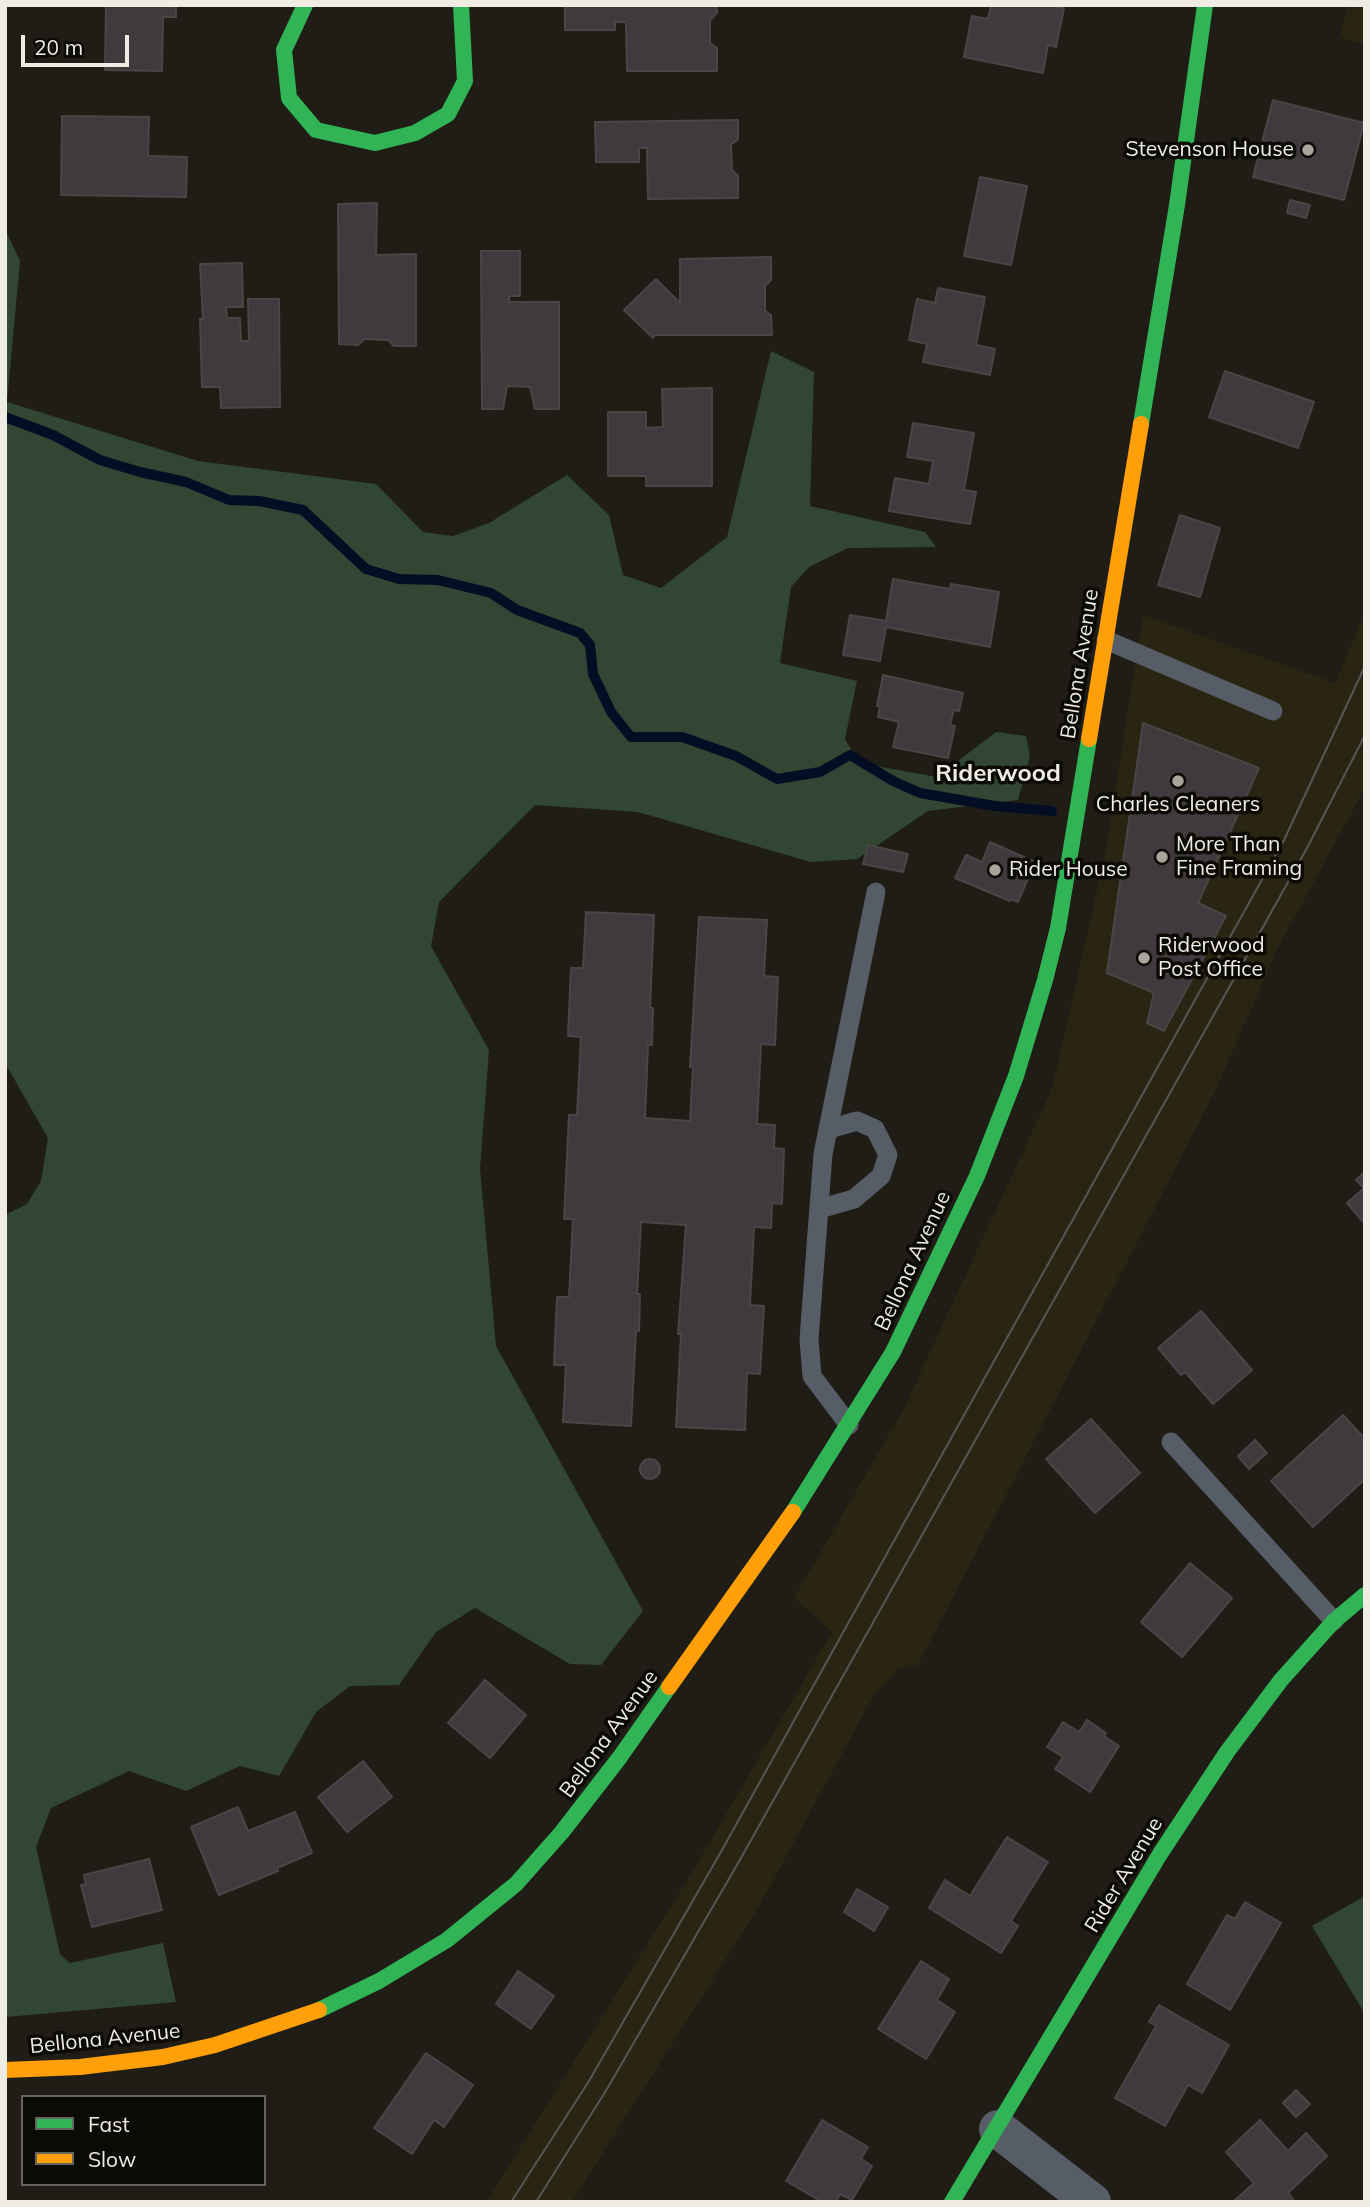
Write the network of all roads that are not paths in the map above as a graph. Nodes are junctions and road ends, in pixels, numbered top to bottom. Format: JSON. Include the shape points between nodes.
{"nodes":[{"id":1,"x":305,"y":5,"type":"edge"},
{"id":2,"x":461,"y":5,"type":"edge"},
{"id":3,"x":1205,"y":5,"type":"edge"},
{"id":4,"x":1106,"y":640,"type":"junction"},
{"id":5,"x":1273,"y":710,"type":"dead end"},
{"id":6,"x":876,"y":892,"type":"dead end"},
{"id":7,"x":828,"y":1129,"type":"junction"},
{"id":8,"x":819,"y":1209,"type":"junction"},
{"id":9,"x":849,"y":1425,"type":"junction"},
{"id":10,"x":1171,"y":1442,"type":"dead end"},
{"id":11,"x":1365,"y":1595,"type":"edge"},
{"id":12,"x":1334,"y":1621,"type":"junction"},
{"id":13,"x":5,"y":2070,"type":"edge"},
{"id":14,"x":998,"y":2129,"type":"junction"},
{"id":15,"x":952,"y":2202,"type":"edge"},
{"id":16,"x":1092,"y":2202,"type":"edge"}],
"edges":[{"from":1,"to":2,"type":"street","via":[[284,50],[289,98],[316,130],[376,143],[415,133],[448,114],[466,81]]},
{"from":3,"to":4,"type":"street","name":"Bellona Avenue"},
{"from":4,"to":5,"type":"lane"},
{"from":4,"to":9,"type":"street","name":"Bellona Avenue","via":[[1058,928],[1016,1076],[937,1264],[893,1352]]},
{"from":6,"to":7,"type":"lane"},
{"from":7,"to":8,"type":"lane"},
{"from":7,"to":8,"type":"lane","via":[[858,1121],[875,1129],[888,1155],[881,1175],[854,1199]]},
{"from":8,"to":9,"type":"lane","via":[[809,1339],[812,1376]]},
{"from":9,"to":13,"type":"street","name":"Bellona Avenue","via":[[777,1535],[570,1822],[516,1884],[447,1940],[323,2009],[215,2045],[80,2067]]},
{"from":10,"to":12,"type":"lane"},
{"from":11,"to":12,"type":"street","name":"Rider Avenue"},
{"from":12,"to":14,"type":"street","name":"Rider Avenue","via":[[1281,1680],[1227,1752],[1160,1854]]},
{"from":14,"to":15,"type":"street","name":"Rider Avenue"},
{"from":14,"to":16,"type":"street"}]}
